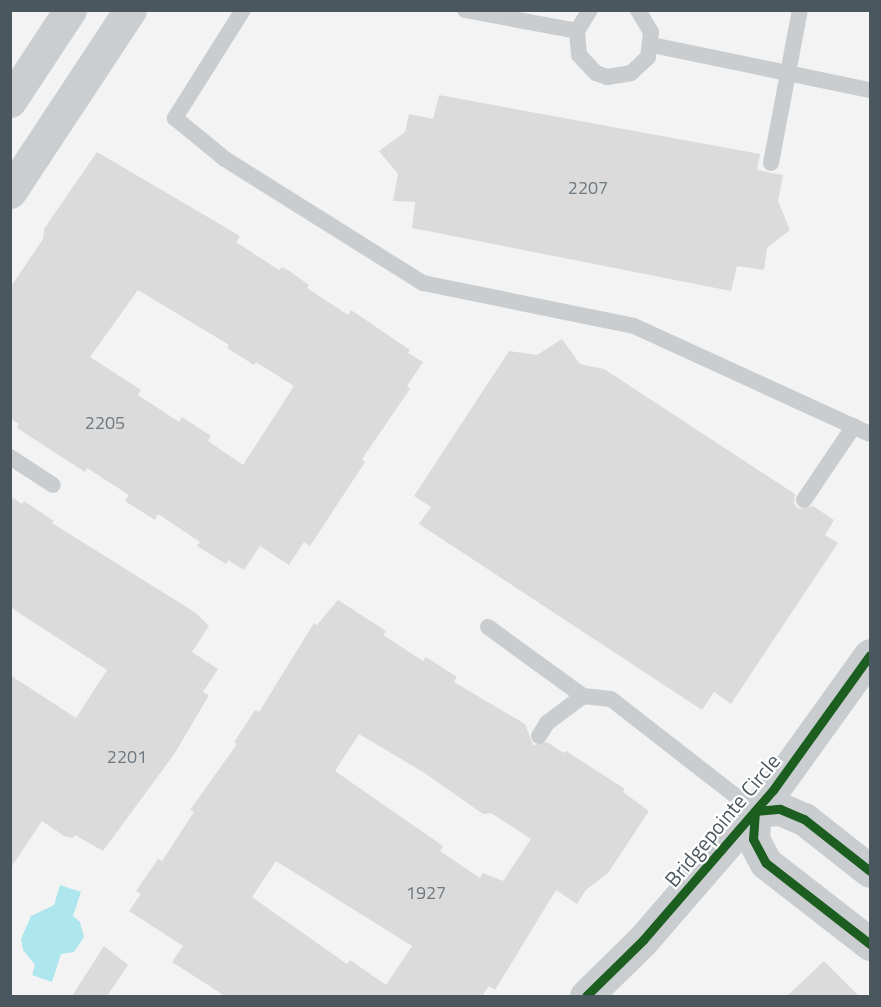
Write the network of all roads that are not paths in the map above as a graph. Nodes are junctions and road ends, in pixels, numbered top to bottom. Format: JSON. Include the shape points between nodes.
{"nodes":[{"id":1,"x":70,"y":10,"type":"edge"},
{"id":2,"x":130,"y":10,"type":"edge"},
{"id":3,"x":243,"y":10,"type":"edge"},
{"id":4,"x":465,"y":10,"type":"edge"},
{"id":5,"x":590,"y":10,"type":"edge"},
{"id":6,"x":638,"y":10,"type":"edge"},
{"id":7,"x":800,"y":10,"type":"edge"},
{"id":8,"x":577,"y":31,"type":"junction"},
{"id":9,"x":651,"y":45,"type":"junction"},
{"id":10,"x":788,"y":73,"type":"junction"},
{"id":11,"x":870,"y":90,"type":"edge"},
{"id":12,"x":10,"y":101,"type":"edge"},
{"id":13,"x":771,"y":163,"type":"dead end"},
{"id":14,"x":10,"y":192,"type":"edge"},
{"id":15,"x":854,"y":426,"type":"junction"},
{"id":16,"x":870,"y":434,"type":"edge"},
{"id":17,"x":10,"y":456,"type":"edge"},
{"id":18,"x":53,"y":485,"type":"dead end"},
{"id":19,"x":804,"y":500,"type":"dead end"},
{"id":20,"x":488,"y":627,"type":"dead end"},
{"id":21,"x":870,"y":655,"type":"edge"},
{"id":22,"x":583,"y":696,"type":"junction"},
{"id":23,"x":539,"y":736,"type":"dead end"},
{"id":24,"x":755,"y":811,"type":"junction"},
{"id":25,"x":870,"y":872,"type":"edge"},
{"id":26,"x":870,"y":944,"type":"edge"},
{"id":27,"x":586,"y":996,"type":"edge"}],
"edges":[{"from":1,"to":12,"type":"main road"},
{"from":2,"to":14,"type":"main road"},
{"from":3,"to":15,"type":"lane","via":[[175,118],[225,159],[423,283],[634,326]]},
{"from":4,"to":8,"type":"lane"},
{"from":5,"to":8,"type":"lane"},
{"from":6,"to":9,"type":"lane","via":[[651,32]]},
{"from":7,"to":10,"type":"lane"},
{"from":8,"to":9,"type":"lane","via":[[579,55],[596,73],[607,77],[631,73],[641,66]]},
{"from":9,"to":10,"type":"lane"},
{"from":10,"to":11,"type":"lane"},
{"from":10,"to":13,"type":"lane"},
{"from":15,"to":16,"type":"lane"},
{"from":15,"to":19,"type":"lane"},
{"from":17,"to":18,"type":"lane"},
{"from":20,"to":22,"type":"lane"},
{"from":21,"to":24,"type":"street","name":"Bridgepointe Circle","via":[[790,769]]},
{"from":22,"to":23,"type":"lane","via":[[547,723]]},
{"from":22,"to":24,"type":"lane","via":[[611,699]]},
{"from":24,"to":25,"type":"street","via":[[780,809],[804,819]]},
{"from":24,"to":26,"type":"street","via":[[753,839],[766,863]]},
{"from":24,"to":27,"type":"street","name":"Bridgepointe Circle","via":[[643,940]]}]}
